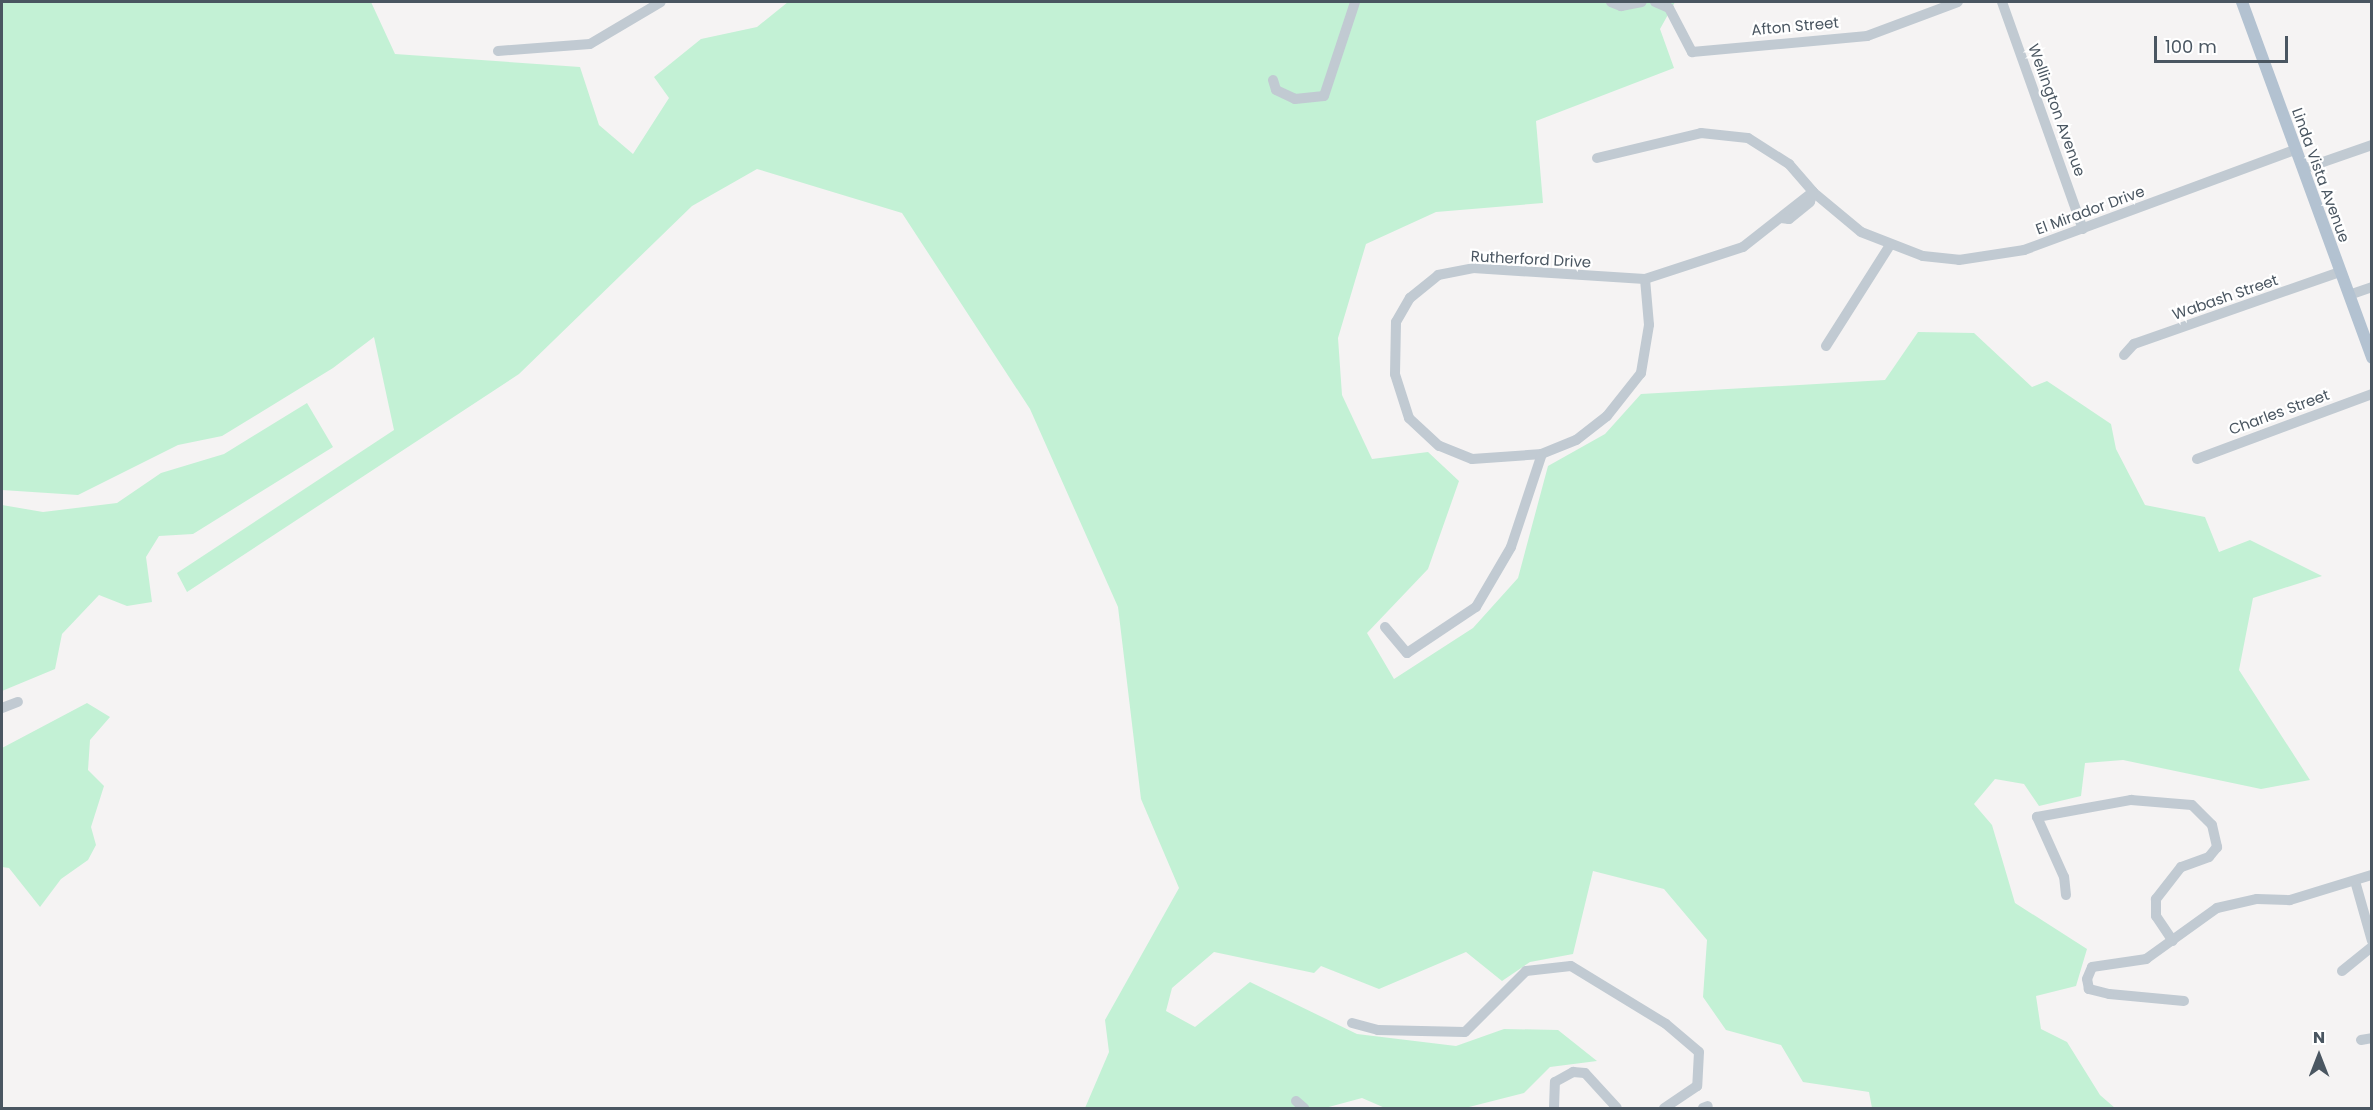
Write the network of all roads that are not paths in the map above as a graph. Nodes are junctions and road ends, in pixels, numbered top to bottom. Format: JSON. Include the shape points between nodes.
{"nodes":[{"id":1,"x":661,"y":2,"type":"edge"},
{"id":2,"x":1356,"y":2,"type":"edge"},
{"id":3,"x":1611,"y":2,"type":"edge"},
{"id":4,"x":1642,"y":2,"type":"edge"},
{"id":5,"x":1655,"y":2,"type":"edge"},
{"id":6,"x":1958,"y":2,"type":"edge"},
{"id":7,"x":2002,"y":2,"type":"edge"},
{"id":8,"x":2242,"y":2,"type":"edge"},
{"id":9,"x":498,"y":51,"type":"dead end"},
{"id":10,"x":1273,"y":80,"type":"dead end"},
{"id":11,"x":2372,"y":145,"type":"edge"},
{"id":12,"x":2295,"y":150,"type":"junction"},
{"id":13,"x":1597,"y":158,"type":"dead end"},
{"id":14,"x":2303,"y":169,"type":"junction"},
{"id":15,"x":1813,"y":192,"type":"junction"},
{"id":16,"x":2083,"y":228,"type":"junction"},
{"id":17,"x":1890,"y":245,"type":"junction"},
{"id":18,"x":2340,"y":272,"type":"junction"},
{"id":19,"x":1645,"y":279,"type":"junction"},
{"id":20,"x":2372,"y":287,"type":"edge"},
{"id":21,"x":2349,"y":295,"type":"junction"},
{"id":22,"x":1826,"y":346,"type":"dead end"},
{"id":23,"x":2124,"y":356,"type":"dead end"},
{"id":24,"x":2372,"y":358,"type":"edge"},
{"id":25,"x":2372,"y":394,"type":"edge"},
{"id":26,"x":1542,"y":454,"type":"junction"},
{"id":27,"x":2197,"y":459,"type":"dead end"},
{"id":28,"x":1385,"y":627,"type":"dead end"},
{"id":29,"x":18,"y":702,"type":"dead end"},
{"id":30,"x":2,"y":708,"type":"edge"},
{"id":31,"x":2372,"y":875,"type":"edge"},
{"id":32,"x":2355,"y":881,"type":"junction"},
{"id":33,"x":2066,"y":895,"type":"dead end"},
{"id":34,"x":2173,"y":941,"type":"junction"},
{"id":35,"x":2372,"y":941,"type":"edge"},
{"id":36,"x":2372,"y":947,"type":"edge"},
{"id":37,"x":2342,"y":971,"type":"dead end"},
{"id":38,"x":2184,"y":1001,"type":"dead end"},
{"id":39,"x":1352,"y":1023,"type":"dead end"},
{"id":40,"x":1554,"y":1108,"type":"edge"},
{"id":41,"x":1617,"y":1108,"type":"edge"},
{"id":42,"x":1664,"y":1108,"type":"edge"}],
"edges":[{"from":1,"to":9,"type":"street","via":[[590,44]]},
{"from":2,"to":10,"type":"street","via":[[1324,96],[1295,99],[1276,90]]},
{"from":3,"to":4,"type":"street","via":[[1621,6]]},
{"from":5,"to":6,"type":"street","name":"Afton Street","via":[[1669,8],[1692,52],[1867,36]]},
{"from":7,"to":16,"type":"street","name":"Wellington Avenue"},
{"from":8,"to":12,"type":"main road","name":"Linda Vista Avenue"},
{"from":11,"to":14,"type":"street"},
{"from":12,"to":14,"type":"main road","name":"Linda Vista Avenue"},
{"from":12,"to":16,"type":"street","name":"El Mirador Drive"},
{"from":13,"to":15,"type":"street","name":"El Mirador Drive","via":[[1701,133],[1730,134],[1790,164]]},
{"from":14,"to":18,"type":"main road","name":"Linda Vista Avenue"},
{"from":15,"to":17,"type":"street","name":"El Mirador Drive","via":[[1861,232]]},
{"from":15,"to":19,"type":"street","name":"Rutherford Drive","via":[[1810,202],[1790,219],[1781,218],[1743,247]]},
{"from":16,"to":17,"type":"street","name":"El Mirador Drive","via":[[1989,258],[1923,256]]},
{"from":17,"to":22,"type":"street"},
{"from":18,"to":21,"type":"main road","name":"Linda Vista Avenue"},
{"from":18,"to":23,"type":"street","name":"Wabash Street","via":[[2134,344]]},
{"from":19,"to":26,"type":"street","name":"Rutherford Drive","via":[[1649,325],[1641,373],[1600,423],[1576,440]]},
{"from":19,"to":26,"type":"street","name":"Rutherford Drive","via":[[1473,268],[1438,275],[1410,298],[1396,322],[1393,343],[1399,396],[1408,418],[1439,446],[1472,459]]},
{"from":20,"to":21,"type":"street"},
{"from":21,"to":24,"type":"main road","name":"Linda Vista Avenue"},
{"from":25,"to":27,"type":"street","name":"Charles Street"},
{"from":26,"to":28,"type":"street","via":[[1511,547],[1476,607],[1407,653]]},
{"from":29,"to":30,"type":"street"},
{"from":31,"to":32,"type":"street"},
{"from":32,"to":34,"type":"street","via":[[2290,900],[2257,899],[2217,908]]},
{"from":32,"to":35,"type":"street"},
{"from":33,"to":34,"type":"street","via":[[2064,877],[2037,817],[2131,800],[2192,805],[2212,825],[2217,847],[2209,857],[2181,867],[2156,898],[2156,916]]},
{"from":34,"to":38,"type":"street","via":[[2146,959],[2092,967],[2087,979],[2089,989],[2109,994]]},
{"from":36,"to":37,"type":"street"},
{"from":39,"to":42,"type":"street","via":[[1378,1030],[1466,1032],[1526,971],[1571,966],[1666,1024],[1699,1052],[1697,1086]]},
{"from":40,"to":41,"type":"street","via":[[1555,1082],[1573,1072],[1585,1073]]}]}
